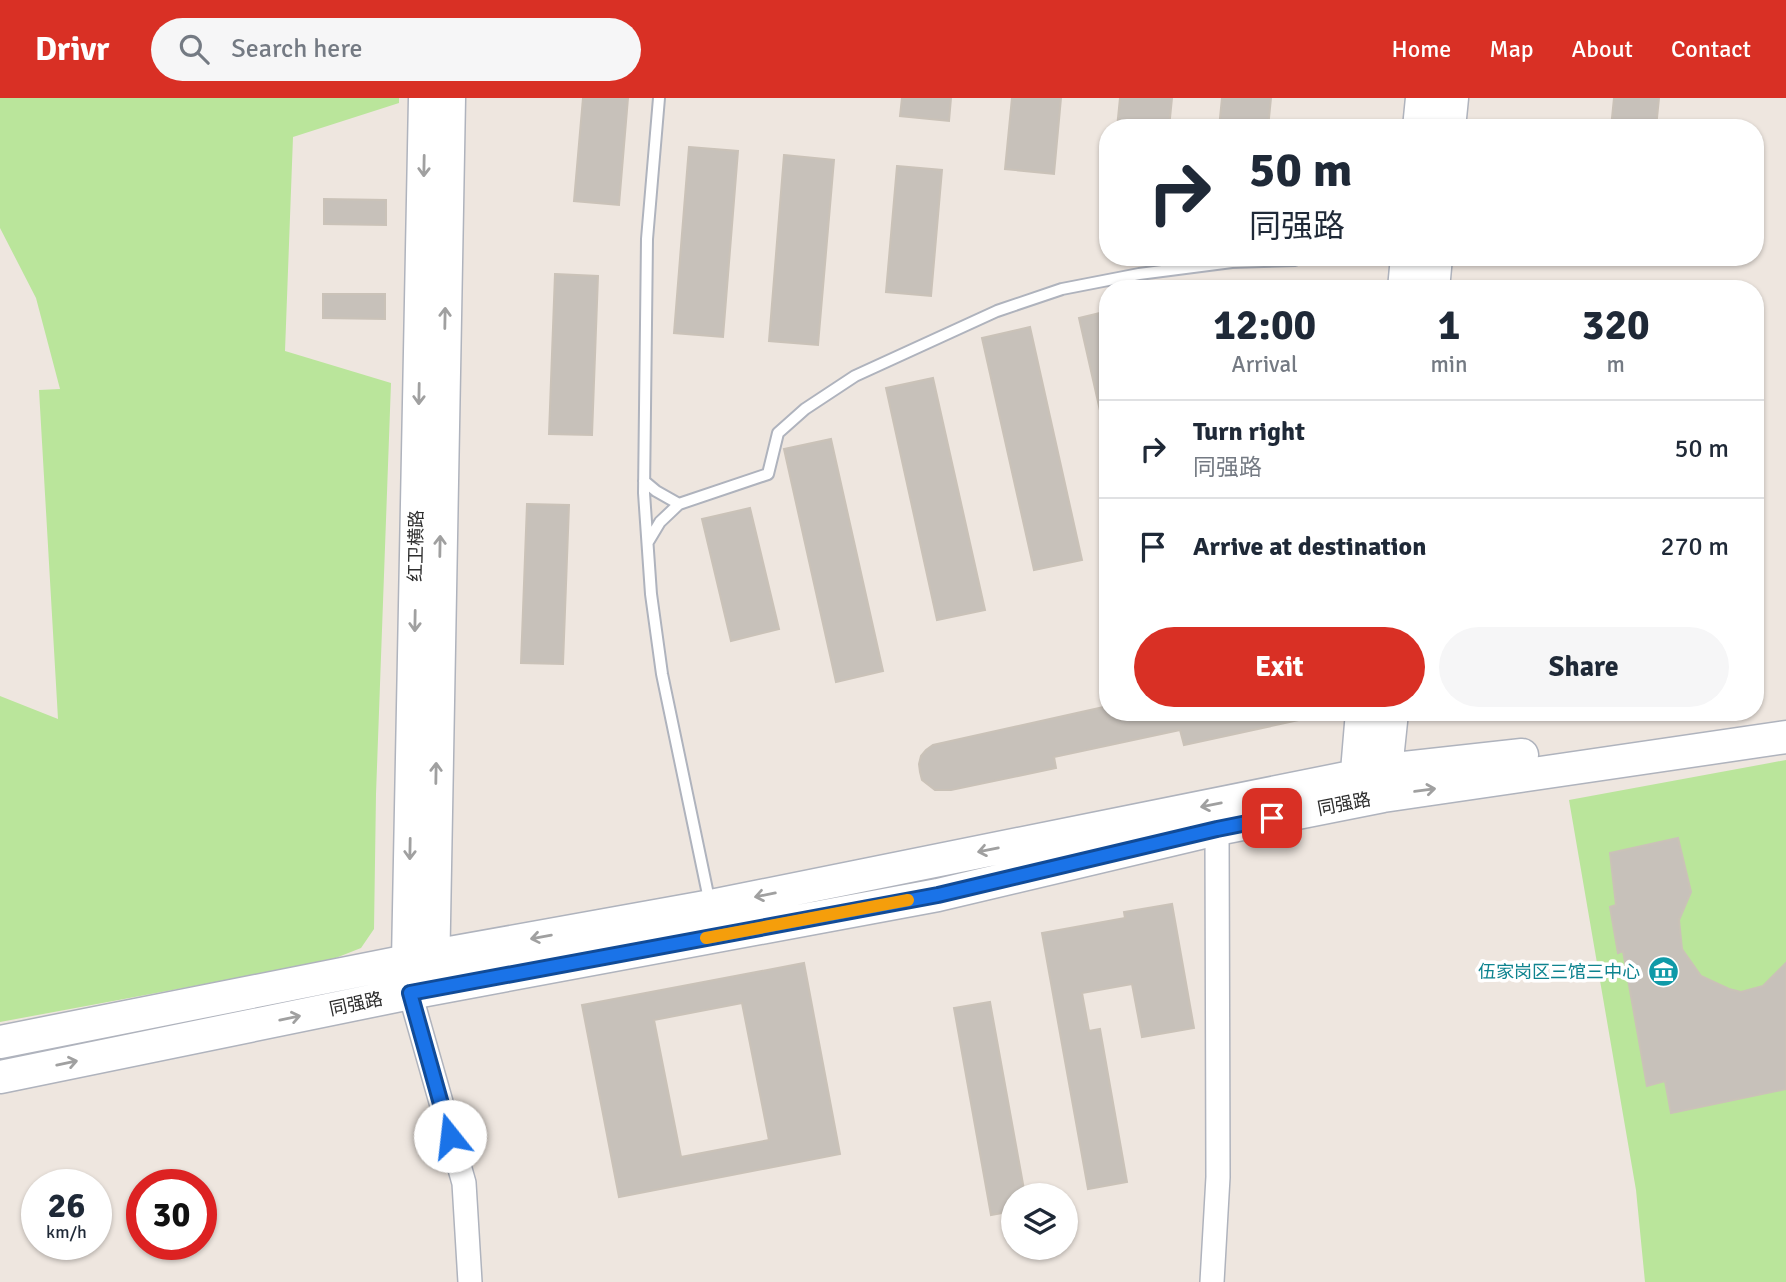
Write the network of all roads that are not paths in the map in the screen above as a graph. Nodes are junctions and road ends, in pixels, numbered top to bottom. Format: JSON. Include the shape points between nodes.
{"nodes":[{"id":1,"x":425,"y":98,"type":"edge"},
{"id":2,"x":449,"y":98,"type":"edge"},
{"id":3,"x":659,"y":98,"type":"edge"},
{"id":4,"x":1422,"y":98,"type":"edge"},
{"id":5,"x":1452,"y":98,"type":"edge"},
{"id":6,"x":1420,"y":119,"type":"edge"},
{"id":7,"x":1450,"y":119,"type":"edge"},
{"id":8,"x":1201,"y":266,"type":"edge"},
{"id":9,"x":1108,"y":280,"type":"edge"},
{"id":10,"x":1099,"y":282,"type":"edge"},
{"id":11,"x":644,"y":481,"type":"junction"},
{"id":12,"x":679,"y":504,"type":"junction"},
{"id":13,"x":648,"y":542,"type":"junction"},
{"id":14,"x":1786,"y":715,"type":"edge"},
{"id":15,"x":1764,"y":720,"type":"edge"},
{"id":16,"x":1363,"y":721,"type":"edge"},
{"id":17,"x":1388,"y":721,"type":"edge"},
{"id":18,"x":1760,"y":721,"type":"edge"},
{"id":19,"x":1786,"y":737,"type":"edge"},
{"id":20,"x":1370,"y":786,"type":"junction"},
{"id":21,"x":1217,"y":829,"type":"junction"},
{"id":22,"x":711,"y":906,"type":"junction"},
{"id":23,"x":420,"y":959,"type":"junction"},
{"id":24,"x":422,"y":991,"type":"junction"},
{"id":25,"x":0,"y":1042,"type":"edge"},
{"id":26,"x":0,"y":1077,"type":"edge"},
{"id":27,"x":470,"y":1282,"type":"edge"},
{"id":28,"x":1212,"y":1282,"type":"edge"}],
"edges":[{"from":1,"to":23,"type":"main road","name":"红卫横路","one_way":true},
{"from":23,"to":2,"type":"main road","name":"红卫横路","one_way":true},
{"from":3,"to":11,"type":"lane","via":[[647,239]]},
{"from":4,"to":6,"type":"main road"},
{"from":5,"to":7,"type":"main road"},
{"from":8,"to":9,"type":"lane"},
{"from":10,"to":12,"type":"lane","via":[[997,311],[855,376],[778,433],[768,474]]},
{"from":11,"to":12,"type":"lane"},
{"from":11,"to":13,"type":"lane"},
{"from":12,"to":13,"type":"lane"},
{"from":13,"to":22,"type":"lane","via":[[662,674]]},
{"from":14,"to":15,"type":"main road","name":"同强路"},
{"from":16,"to":20,"type":"main road"},
{"from":17,"to":20,"type":"main road"},
{"from":18,"to":20,"type":"main road","name":"同强路","via":[[1685,738]]},
{"from":20,"to":19,"type":"main road","name":"同强路","one_way":true},
{"from":20,"to":21,"type":"main road","name":"同强路"},
{"from":20,"to":22,"type":"main road","name":"同强路","one_way":true},
{"from":21,"to":24,"type":"main road","name":"同强路","via":[[938,895]]},
{"from":21,"to":28,"type":"street","via":[[1218,1177]]},
{"from":22,"to":23,"type":"main road","name":"同强路","one_way":true},
{"from":23,"to":24,"type":"main road","name":"红卫横路"},
{"from":23,"to":25,"type":"main road","name":"同强路"},
{"from":26,"to":24,"type":"main road","name":"同强路","one_way":true},
{"from":24,"to":27,"type":"street","via":[[464,1183]]}]}
